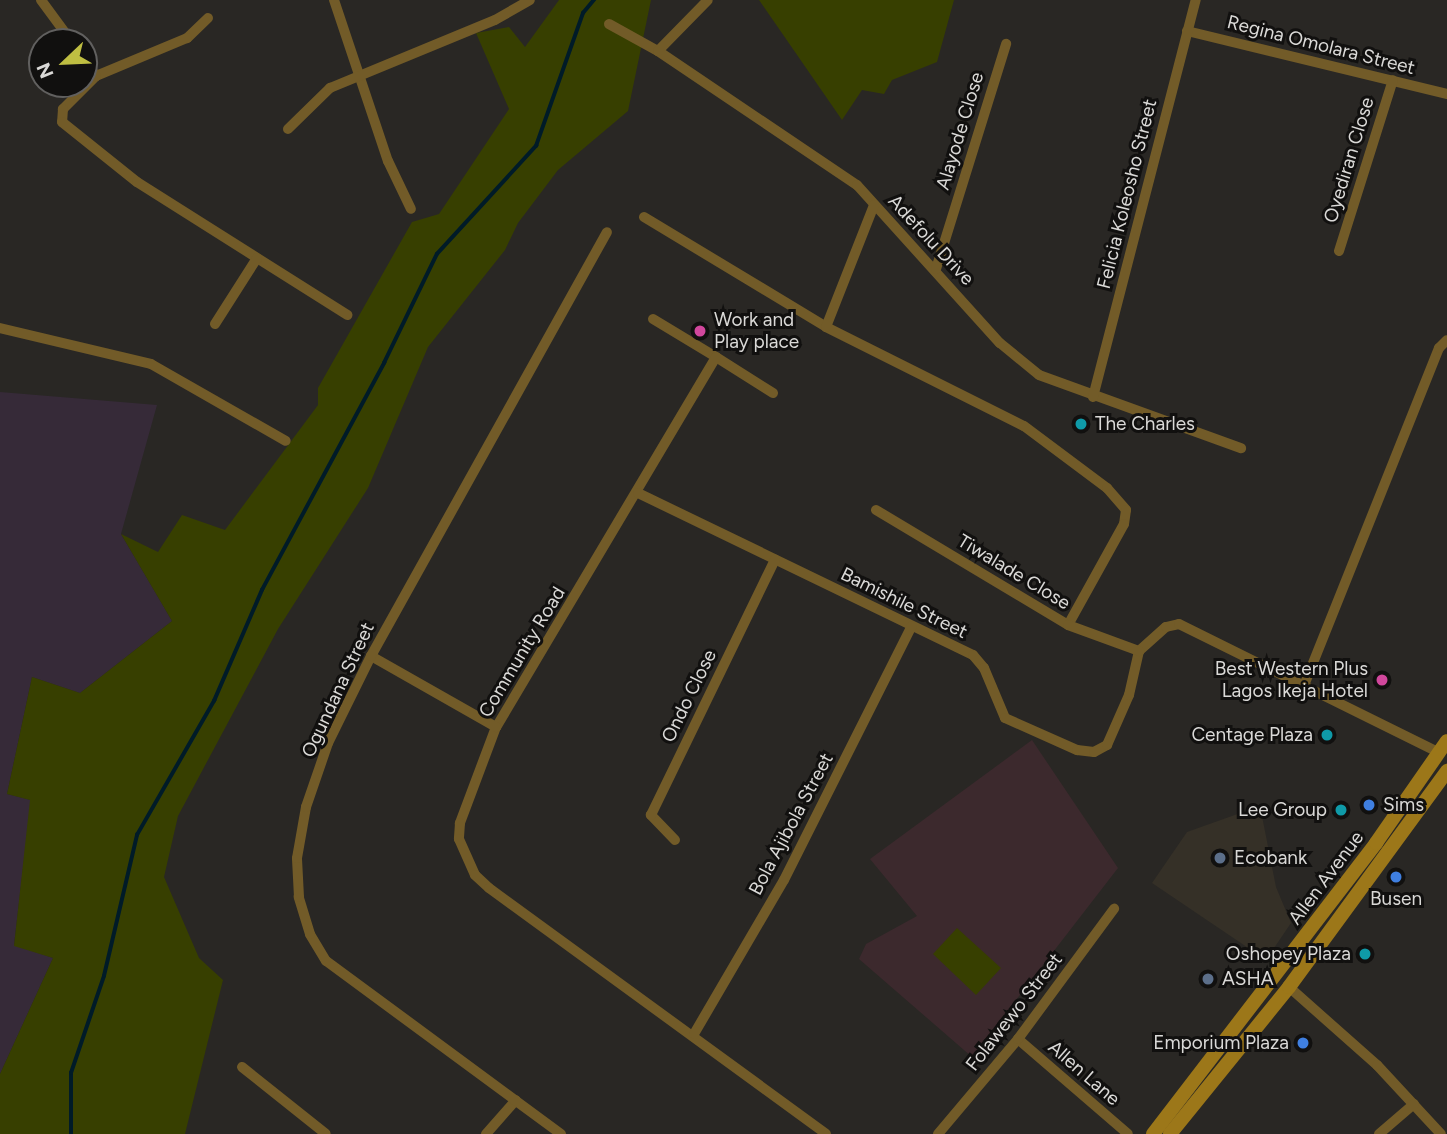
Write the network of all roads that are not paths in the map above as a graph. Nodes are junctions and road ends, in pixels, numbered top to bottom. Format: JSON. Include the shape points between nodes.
{"nodes":[{"id":1,"x":41,"y":0,"type":"edge"},
{"id":2,"x":334,"y":0,"type":"edge"},
{"id":3,"x":530,"y":0,"type":"edge"},
{"id":4,"x":708,"y":0,"type":"edge"},
{"id":5,"x":1196,"y":0,"type":"edge"},
{"id":6,"x":208,"y":18,"type":"dead end"},
{"id":7,"x":609,"y":24,"type":"dead end"},
{"id":8,"x":62,"y":28,"type":"edge"},
{"id":9,"x":1187,"y":31,"type":"junction"},
{"id":10,"x":1006,"y":44,"type":"dead end"},
{"id":11,"x":658,"y":51,"type":"junction"},
{"id":12,"x":360,"y":72,"type":"junction"},
{"id":13,"x":98,"y":74,"type":"edge"},
{"id":14,"x":1393,"y":80,"type":"junction"},
{"id":15,"x":1447,"y":94,"type":"edge"},
{"id":16,"x":74,"y":98,"type":"edge"},
{"id":17,"x":288,"y":128,"type":"dead end"},
{"id":18,"x":874,"y":205,"type":"junction"},
{"id":19,"x":411,"y":209,"type":"dead end"},
{"id":20,"x":644,"y":217,"type":"dead end"},
{"id":21,"x":607,"y":232,"type":"dead end"},
{"id":22,"x":1339,"y":251,"type":"dead end"},
{"id":23,"x":257,"y":258,"type":"junction"},
{"id":24,"x":936,"y":269,"type":"junction"},
{"id":25,"x":347,"y":316,"type":"dead end"},
{"id":26,"x":653,"y":319,"type":"dead end"},
{"id":27,"x":215,"y":324,"type":"dead end"},
{"id":28,"x":826,"y":327,"type":"junction"},
{"id":29,"x":0,"y":328,"type":"edge"},
{"id":30,"x":1447,"y":340,"type":"edge"},
{"id":31,"x":716,"y":357,"type":"junction"},
{"id":32,"x":773,"y":393,"type":"dead end"},
{"id":33,"x":1093,"y":397,"type":"junction"},
{"id":34,"x":286,"y":441,"type":"dead end"},
{"id":35,"x":1241,"y":448,"type":"dead end"},
{"id":36,"x":638,"y":494,"type":"junction"},
{"id":37,"x":876,"y":510,"type":"dead end"},
{"id":38,"x":775,"y":560,"type":"junction"},
{"id":39,"x":1068,"y":625,"type":"junction"},
{"id":40,"x":912,"y":626,"type":"junction"},
{"id":41,"x":1139,"y":651,"type":"junction"},
{"id":42,"x":371,"y":656,"type":"junction"},
{"id":43,"x":1303,"y":688,"type":"junction"},
{"id":44,"x":496,"y":727,"type":"junction"},
{"id":45,"x":1443,"y":747,"type":"edge"},
{"id":46,"x":1447,"y":771,"type":"edge"},
{"id":47,"x":675,"y":841,"type":"dead end"},
{"id":48,"x":1114,"y":909,"type":"dead end"},
{"id":49,"x":1289,"y":987,"type":"junction"},
{"id":50,"x":694,"y":1034,"type":"junction"},
{"id":51,"x":1018,"y":1039,"type":"junction"},
{"id":52,"x":242,"y":1067,"type":"dead end"},
{"id":53,"x":516,"y":1100,"type":"junction"},
{"id":54,"x":1414,"y":1104,"type":"junction"},
{"id":55,"x":326,"y":1134,"type":"edge"},
{"id":56,"x":486,"y":1134,"type":"edge"},
{"id":57,"x":561,"y":1134,"type":"edge"},
{"id":58,"x":826,"y":1134,"type":"edge"},
{"id":59,"x":938,"y":1134,"type":"edge"},
{"id":60,"x":1128,"y":1134,"type":"edge"},
{"id":61,"x":1153,"y":1134,"type":"edge"},
{"id":62,"x":1170,"y":1134,"type":"edge"},
{"id":63,"x":1379,"y":1134,"type":"edge"},
{"id":64,"x":1441,"y":1134,"type":"edge"}],
"edges":[{"from":1,"to":8,"type":"street"},
{"from":2,"to":12,"type":"street"},
{"from":3,"to":12,"type":"street","via":[[495,20]]},
{"from":4,"to":11,"type":"street"},
{"from":5,"to":9,"type":"street","name":"Felicia Koleosho Street"},
{"from":6,"to":13,"type":"street","via":[[187,38]]},
{"from":7,"to":11,"type":"street","name":"Adefolu Drive"},
{"from":9,"to":14,"type":"street","name":"Regina Omolara Street"},
{"from":9,"to":33,"type":"street","name":"Felicia Koleosho Street"},
{"from":10,"to":24,"type":"street","name":"Alayode Close"},
{"from":11,"to":18,"type":"street","name":"Adefolu Drive","via":[[811,152],[857,185]]},
{"from":12,"to":17,"type":"street","via":[[330,88]]},
{"from":12,"to":19,"type":"street","via":[[387,160]]},
{"from":14,"to":15,"type":"street","name":"Regina Omolara Street"},
{"from":14,"to":22,"type":"street","name":"Oyediran Close"},
{"from":16,"to":23,"type":"street","via":[[63,109],[62,122],[73,135]]},
{"from":18,"to":24,"type":"street","name":"Adefolu Drive"},
{"from":18,"to":28,"type":"street"},
{"from":20,"to":28,"type":"street"},
{"from":21,"to":42,"type":"street","name":"Ogundana Street"},
{"from":23,"to":25,"type":"street"},
{"from":23,"to":27,"type":"street"},
{"from":24,"to":33,"type":"street","name":"Adefolu Drive","via":[[1017,359],[1039,375]]},
{"from":26,"to":31,"type":"street"},
{"from":28,"to":39,"type":"street","via":[[1024,426],[1119,500],[1126,510],[1124,524]]},
{"from":29,"to":34,"type":"street","via":[[151,364]]},
{"from":30,"to":43,"type":"street","via":[[1439,348]]},
{"from":31,"to":32,"type":"street"},
{"from":31,"to":36,"type":"street","name":"Community Road"},
{"from":33,"to":35,"type":"street","name":"Adefolu Drive"},
{"from":36,"to":38,"type":"street","name":"Bamishile Street"},
{"from":36,"to":44,"type":"street","name":"Community Road"},
{"from":37,"to":39,"type":"street","name":"Tiwalade Close"},
{"from":38,"to":40,"type":"street","name":"Bamishile Street"},
{"from":38,"to":47,"type":"street","name":"Ondo Close","via":[[651,815]]},
{"from":39,"to":41,"type":"street","name":"Tiwalade Close"},
{"from":40,"to":41,"type":"street","name":"Bamishile Street","via":[[973,655],[984,667],[1004,718],[1077,750],[1094,752],[1107,745],[1115,732]]},
{"from":40,"to":50,"type":"street","name":"Bola Ajibola Street","via":[[784,880]]},
{"from":41,"to":43,"type":"street","via":[[1166,627],[1179,624]]},
{"from":42,"to":44,"type":"street"},
{"from":42,"to":53,"type":"street","name":"Ogundana Street","via":[[328,743],[306,807],[297,858],[299,897],[310,934],[327,961]]},
{"from":43,"to":45,"type":"street"},
{"from":44,"to":50,"type":"street","name":"Community Road","via":[[460,823],[459,839],[475,875]]},
{"from":45,"to":61,"type":"main road","name":"Allen Avenue","via":[[1222,1049]]},
{"from":46,"to":49,"type":"main road","name":"Allen Avenue"},
{"from":48,"to":51,"type":"street","name":"Folawewo Street"},
{"from":49,"to":54,"type":"street"},
{"from":49,"to":62,"type":"main road","name":"Allen Avenue"},
{"from":50,"to":58,"type":"street","name":"Community Road"},
{"from":51,"to":59,"type":"street","name":"Folawewo Street"},
{"from":51,"to":60,"type":"street","name":"Allen Lane"},
{"from":52,"to":55,"type":"street"},
{"from":53,"to":56,"type":"street"},
{"from":53,"to":57,"type":"street","name":"Ogundana Street"},
{"from":54,"to":63,"type":"street"},
{"from":54,"to":64,"type":"street"}]}
